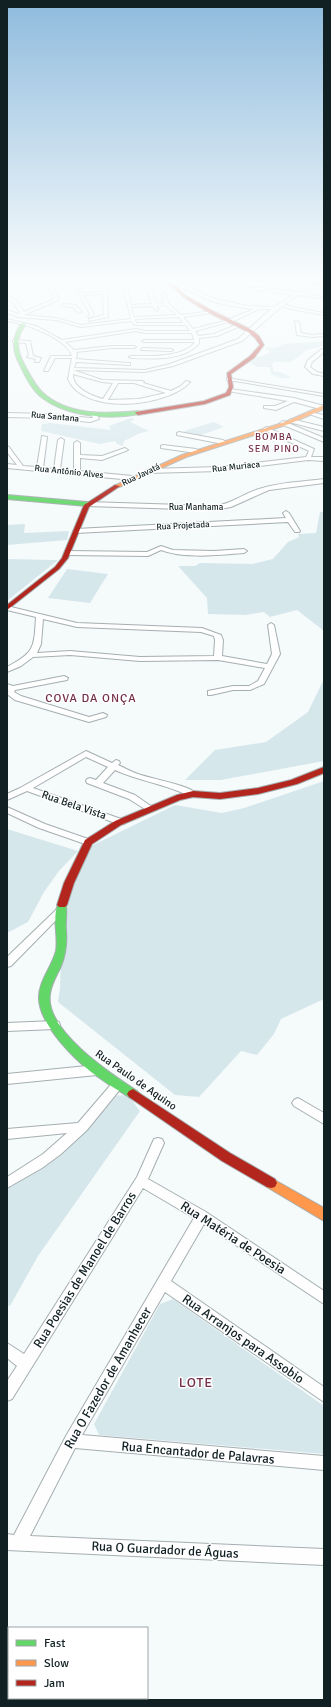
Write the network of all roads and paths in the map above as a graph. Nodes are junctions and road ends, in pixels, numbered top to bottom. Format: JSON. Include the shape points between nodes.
{"nodes":[{"id":1,"x":19,"y":362,"type":"edge"},
{"id":2,"x":50,"y":362,"type":"edge"},
{"id":3,"x":73,"y":362,"type":"edge"},
{"id":4,"x":119,"y":362,"type":"edge"},
{"id":5,"x":179,"y":362,"type":"edge"},
{"id":6,"x":246,"y":362,"type":"edge"},
{"id":7,"x":309,"y":362,"type":"edge"},
{"id":8,"x":128,"y":364,"type":"joint"},
{"id":9,"x":46,"y":370,"type":"dead end"},
{"id":10,"x":72,"y":370,"type":"junction"},
{"id":11,"x":127,"y":371,"type":"junction"},
{"id":12,"x":324,"y":375,"type":"edge"},
{"id":13,"x":229,"y":379,"type":"junction"},
{"id":14,"x":116,"y":382,"type":"junction"},
{"id":15,"x":142,"y":382,"type":"dead end"},
{"id":16,"x":188,"y":382,"type":"dead end"},
{"id":17,"x":136,"y":383,"type":"junction"},
{"id":18,"x":230,"y":390,"type":"junction"},
{"id":19,"x":311,"y":392,"type":"junction"},
{"id":20,"x":172,"y":393,"type":"junction"},
{"id":21,"x":324,"y":395,"type":"edge"},
{"id":22,"x":105,"y":401,"type":"junction"},
{"id":23,"x":296,"y":401,"type":"junction"},
{"id":24,"x":63,"y":406,"type":"junction"},
{"id":25,"x":266,"y":407,"type":"dead end"},
{"id":26,"x":323,"y":410,"type":"edge"},
{"id":27,"x":94,"y":414,"type":"junction"},
{"id":28,"x":7,"y":415,"type":"edge"},
{"id":29,"x":50,"y":416,"type":"junction"},
{"id":30,"x":300,"y":418,"type":"junction"},
{"id":31,"x":287,"y":422,"type":"junction"},
{"id":32,"x":324,"y":423,"type":"edge"},
{"id":33,"x":266,"y":429,"type":"junction"},
{"id":34,"x":324,"y":429,"type":"edge"},
{"id":35,"x":179,"y":434,"type":"dead end"},
{"id":36,"x":44,"y":438,"type":"dead end"},
{"id":37,"x":61,"y":440,"type":"dead end"},
{"id":38,"x":324,"y":440,"type":"edge"},
{"id":39,"x":222,"y":442,"type":"junction"},
{"id":40,"x":77,"y":443,"type":"dead end"},
{"id":41,"x":163,"y":447,"type":"dead end"},
{"id":42,"x":7,"y":448,"type":"edge"},
{"id":43,"x":125,"y":450,"type":"dead end"},
{"id":44,"x":196,"y":451,"type":"junction"},
{"id":45,"x":77,"y":456,"type":"junction"},
{"id":46,"x":308,"y":458,"type":"junction"},
{"id":47,"x":324,"y":459,"type":"edge"},
{"id":48,"x":7,"y":466,"type":"edge"},
{"id":49,"x":21,"y":467,"type":"junction"},
{"id":50,"x":40,"y":468,"type":"junction"},
{"id":51,"x":57,"y":470,"type":"junction"},
{"id":52,"x":148,"y":471,"type":"junction"},
{"id":53,"x":77,"y":472,"type":"junction"},
{"id":54,"x":132,"y":478,"type":"junction"},
{"id":55,"x":324,"y":481,"type":"edge"},
{"id":56,"x":7,"y":497,"type":"edge"},
{"id":57,"x":87,"y":504,"type":"junction"},
{"id":58,"x":286,"y":514,"type":"dead end"},
{"id":59,"x":232,"y":515,"type":"junction"},
{"id":60,"x":290,"y":520,"type":"junction"},
{"id":61,"x":76,"y":531,"type":"junction"},
{"id":62,"x":297,"y":531,"type":"dead end"},
{"id":63,"x":244,"y":551,"type":"dead end"},
{"id":64,"x":68,"y":553,"type":"junction"},
{"id":65,"x":7,"y":608,"type":"edge"},
{"id":66,"x":40,"y":616,"type":"junction"},
{"id":67,"x":270,"y":625,"type":"dead end"},
{"id":68,"x":32,"y":655,"type":"junction"},
{"id":69,"x":218,"y":658,"type":"junction"},
{"id":70,"x":269,"y":667,"type":"junction"},
{"id":71,"x":7,"y":670,"type":"edge"},
{"id":72,"x":64,"y":678,"type":"dead end"},
{"id":73,"x":10,"y":687,"type":"edge"},
{"id":74,"x":211,"y":694,"type":"dead end"},
{"id":75,"x":103,"y":715,"type":"dead end"},
{"id":76,"x":115,"y":765,"type":"junction"},
{"id":77,"x":324,"y":770,"type":"edge"},
{"id":78,"x":26,"y":788,"type":"junction"},
{"id":79,"x":193,"y":794,"type":"junction"},
{"id":80,"x":7,"y":797,"type":"edge"},
{"id":81,"x":150,"y":809,"type":"junction"},
{"id":82,"x":7,"y":810,"type":"edge"},
{"id":83,"x":7,"y":817,"type":"edge"},
{"id":84,"x":22,"y":817,"type":"junction"},
{"id":85,"x":121,"y":822,"type":"junction"},
{"id":86,"x":88,"y":842,"type":"junction"},
{"id":87,"x":62,"y":910,"type":"junction"},
{"id":88,"x":7,"y":963,"type":"edge"},
{"id":89,"x":55,"y":1026,"type":"junction"},
{"id":90,"x":7,"y":1027,"type":"edge"},
{"id":91,"x":97,"y":1070,"type":"junction"},
{"id":92,"x":7,"y":1079,"type":"edge"},
{"id":93,"x":118,"y":1084,"type":"junction"},
{"id":94,"x":298,"y":1103,"type":"dead end"},
{"id":95,"x":324,"y":1119,"type":"edge"},
{"id":96,"x":83,"y":1127,"type":"junction"},
{"id":97,"x":7,"y":1134,"type":"edge"},
{"id":98,"x":158,"y":1143,"type":"dead end"},
{"id":99,"x":141,"y":1181,"type":"junction"},
{"id":100,"x":7,"y":1182,"type":"edge"},
{"id":101,"x":324,"y":1215,"type":"edge"},
{"id":102,"x":202,"y":1216,"type":"junction"},
{"id":103,"x":163,"y":1283,"type":"junction"},
{"id":104,"x":323,"y":1295,"type":"edge"},
{"id":105,"x":7,"y":1350,"type":"edge"},
{"id":106,"x":26,"y":1364,"type":"junction"},
{"id":107,"x":7,"y":1394,"type":"edge"},
{"id":108,"x":324,"y":1394,"type":"edge"},
{"id":109,"x":71,"y":1441,"type":"junction"},
{"id":110,"x":324,"y":1463,"type":"edge"},
{"id":111,"x":12,"y":1542,"type":"edge"},
{"id":112,"x":324,"y":1557,"type":"edge"}],
"edges":[{"from":1,"to":24,"type":"street","via":[[40,392]]},
{"from":2,"to":9,"type":"street"},
{"from":3,"to":10,"type":"street"},
{"from":4,"to":8,"type":"street"},
{"from":5,"to":11,"type":"street","via":[[145,371]]},
{"from":6,"to":13,"type":"street","via":[[229,374]]},
{"from":7,"to":12,"type":"street","via":[[307,367],[315,373]]},
{"from":8,"to":11,"type":"street"},
{"from":10,"to":11,"type":"street"},
{"from":10,"to":14,"type":"street","via":[[102,381]]},
{"from":10,"to":22,"type":"street","via":[[70,377],[75,386],[92,397]]},
{"from":13,"to":18,"type":"street","via":[[232,387]]},
{"from":13,"to":19,"type":"street"},
{"from":14,"to":17,"type":"street"},
{"from":14,"to":22,"type":"street"},
{"from":15,"to":17,"type":"street"},
{"from":16,"to":20,"type":"street"},
{"from":17,"to":20,"type":"street"},
{"from":18,"to":23,"type":"street"},
{"from":18,"to":27,"type":"street","via":[[228,394],[206,402],[121,415]]},
{"from":19,"to":21,"type":"street"},
{"from":19,"to":23,"type":"street"},
{"from":20,"to":22,"type":"street","via":[[129,401]]},
{"from":23,"to":25,"type":"street","via":[[276,408]]},
{"from":23,"to":26,"type":"street"},
{"from":24,"to":27,"type":"street"},
{"from":24,"to":29,"type":"street"},
{"from":26,"to":30,"type":"street","name":"Rua Javatá"},
{"from":27,"to":29,"type":"street","name":"Rua Santana","via":[[96,419],[90,420]]},
{"from":28,"to":29,"type":"street","name":"Rua Santana"},
{"from":30,"to":31,"type":"street","name":"Rua Javatá"},
{"from":30,"to":32,"type":"street"},
{"from":31,"to":33,"type":"street","name":"Rua Javatá"},
{"from":31,"to":34,"type":"street"},
{"from":31,"to":38,"type":"street"},
{"from":33,"to":39,"type":"street","name":"Rua Javatá"},
{"from":33,"to":46,"type":"street","via":[[312,450]]},
{"from":35,"to":39,"type":"street"},
{"from":36,"to":50,"type":"street"},
{"from":37,"to":51,"type":"street"},
{"from":39,"to":44,"type":"street","name":"Rua Javatá"},
{"from":40,"to":45,"type":"street"},
{"from":41,"to":44,"type":"street"},
{"from":42,"to":49,"type":"street"},
{"from":43,"to":45,"type":"street","via":[[102,458]]},
{"from":44,"to":52,"type":"street","name":"Rua Javatá"},
{"from":45,"to":53,"type":"street"},
{"from":46,"to":47,"type":"street","name":"Rua Muriaca"},
{"from":46,"to":52,"type":"street","name":"Rua Muriaca","via":[[237,468]]},
{"from":48,"to":49,"type":"street","name":"Rua Antônio Alves"},
{"from":49,"to":50,"type":"street","name":"Rua Antônio Alves"},
{"from":50,"to":51,"type":"street","name":"Rua Antônio Alves"},
{"from":51,"to":53,"type":"street","name":"Rua Antônio Alves"},
{"from":52,"to":54,"type":"street","name":"Rua Javatá"},
{"from":53,"to":54,"type":"street","name":"Rua Antônio Alves"},
{"from":54,"to":57,"type":"street","name":"Rua Javatá"},
{"from":55,"to":59,"type":"street","name":"Rua Manhama","via":[[268,488],[254,494]]},
{"from":56,"to":57,"type":"street"},
{"from":57,"to":59,"type":"street","name":"Rua Manhama","via":[[197,509]]},
{"from":57,"to":61,"type":"street"},
{"from":58,"to":60,"type":"street"},
{"from":59,"to":60,"type":"street","name":"Rua Projetada"},
{"from":59,"to":61,"type":"street","name":"Rua Projetada"},
{"from":60,"to":62,"type":"street"},
{"from":61,"to":64,"type":"street"},
{"from":63,"to":64,"type":"street","via":[[172,552],[161,548],[148,554]]},
{"from":64,"to":65,"type":"street","via":[[57,568]]},
{"from":65,"to":66,"type":"street"},
{"from":66,"to":68,"type":"street","via":[[38,647]]},
{"from":66,"to":69,"type":"street","via":[[97,627],[202,630],[217,635]]},
{"from":67,"to":70,"type":"street","via":[[276,654]]},
{"from":68,"to":69,"type":"street","via":[[70,653],[140,659]]},
{"from":68,"to":71,"type":"street"},
{"from":69,"to":70,"type":"street"},
{"from":70,"to":74,"type":"street","via":[[257,685]]},
{"from":72,"to":73,"type":"street"},
{"from":73,"to":75,"type":"street","via":[[9,692],[18,698],[89,720]]},
{"from":76,"to":78,"type":"street","via":[[86,754]]},
{"from":76,"to":79,"type":"street","via":[[135,776]]},
{"from":76,"to":81,"type":"street","via":[[94,782],[132,797]]},
{"from":77,"to":79,"type":"street","via":[[294,782],[258,791],[220,796]]},
{"from":78,"to":80,"type":"street"},
{"from":78,"to":85,"type":"street","name":"Rua Bela Vista"},
{"from":79,"to":81,"type":"street"},
{"from":81,"to":85,"type":"street"},
{"from":82,"to":84,"type":"street"},
{"from":83,"to":84,"type":"street"},
{"from":84,"to":86,"type":"street"},
{"from":85,"to":86,"type":"street"},
{"from":86,"to":87,"type":"street","name":"Rua Paulo de Aquino","via":[[68,883]]},
{"from":87,"to":88,"type":"street"},
{"from":87,"to":89,"type":"street","name":"Rua Paulo de Aquino","via":[[60,955],[44,998],[44,1006]]},
{"from":89,"to":90,"type":"street"},
{"from":89,"to":91,"type":"street","name":"Rua Paulo de Aquino"},
{"from":91,"to":92,"type":"street"},
{"from":91,"to":93,"type":"street","name":"Rua Paulo de Aquino"},
{"from":93,"to":96,"type":"street"},
{"from":93,"to":101,"type":"street","name":"Rua Paulo de Aquino","via":[[226,1157]]},
{"from":94,"to":95,"type":"street"},
{"from":96,"to":97,"type":"street"},
{"from":96,"to":100,"type":"street","via":[[46,1159]]},
{"from":98,"to":99,"type":"street","name":"Rua Poesias de Manoel de Barros"},
{"from":99,"to":102,"type":"street","name":"Rua Matéria de Poesia"},
{"from":99,"to":106,"type":"street","name":"Rua Poesias de Manoel de Barros"},
{"from":102,"to":103,"type":"street","name":"Rua O Fazedor de Amanhecer"},
{"from":102,"to":104,"type":"street","name":"Rua Matéria de Poesia"},
{"from":103,"to":108,"type":"street","name":"Rua Arranjos para Assobio"},
{"from":103,"to":109,"type":"street","name":"Rua O Fazedor de Amanhecer"},
{"from":105,"to":106,"type":"street"},
{"from":106,"to":107,"type":"street","name":"Rua Poesias de Manoel de Barros"},
{"from":109,"to":110,"type":"street","name":"Rua Encantador de Palavras"},
{"from":109,"to":111,"type":"street","name":"Rua O Fazedor de Amanhecer"},
{"from":111,"to":112,"type":"street","name":"Rua O Guardador de Águas"}]}
